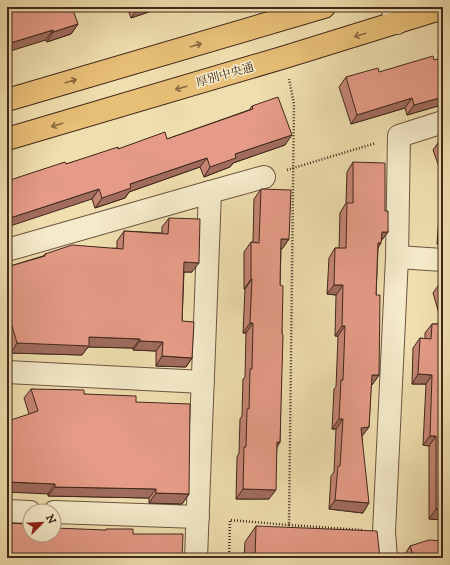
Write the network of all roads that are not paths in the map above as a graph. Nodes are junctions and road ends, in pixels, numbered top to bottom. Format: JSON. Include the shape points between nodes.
{"nodes":[{"id":1,"x":324,"y":7,"type":"edge"},
{"id":2,"x":443,"y":8,"type":"edge"},
{"id":3,"x":394,"y":15,"type":"edge"},
{"id":4,"x":7,"y":100,"type":"edge"},
{"id":5,"x":443,"y":122,"type":"edge"},
{"id":6,"x":7,"y":139,"type":"edge"},
{"id":7,"x":264,"y":177,"type":"road end"},
{"id":8,"x":210,"y":192,"type":"junction"},
{"id":9,"x":7,"y":250,"type":"edge"},
{"id":10,"x":398,"y":257,"type":"junction"},
{"id":11,"x":443,"y":260,"type":"edge"},
{"id":12,"x":7,"y":372,"type":"edge"},
{"id":13,"x":203,"y":382,"type":"junction"},
{"id":14,"x":7,"y":511,"type":"edge"},
{"id":15,"x":22,"y":512,"type":"edge"},
{"id":16,"x":62,"y":512,"type":"edge"},
{"id":17,"x":198,"y":517,"type":"junction"},
{"id":18,"x":196,"y":558,"type":"edge"},
{"id":19,"x":386,"y":558,"type":"edge"}],
"edges":[{"from":4,"to":1,"type":"main road","one_way":true},
{"from":2,"to":3,"type":"main road","name":"厚別中央通"},
{"from":3,"to":6,"type":"main road","name":"厚別中央通","one_way":true,"via":[[285,58]]},
{"from":5,"to":10,"type":"street","via":[[399,136]]},
{"from":7,"to":8,"type":"street"},
{"from":8,"to":9,"type":"street"},
{"from":8,"to":13,"type":"street"},
{"from":10,"to":11,"type":"street"},
{"from":10,"to":19,"type":"street","via":[[384,532]]},
{"from":12,"to":13,"type":"street"},
{"from":13,"to":17,"type":"street"},
{"from":14,"to":15,"type":"street"},
{"from":16,"to":17,"type":"street"},
{"from":17,"to":18,"type":"street"}]}
